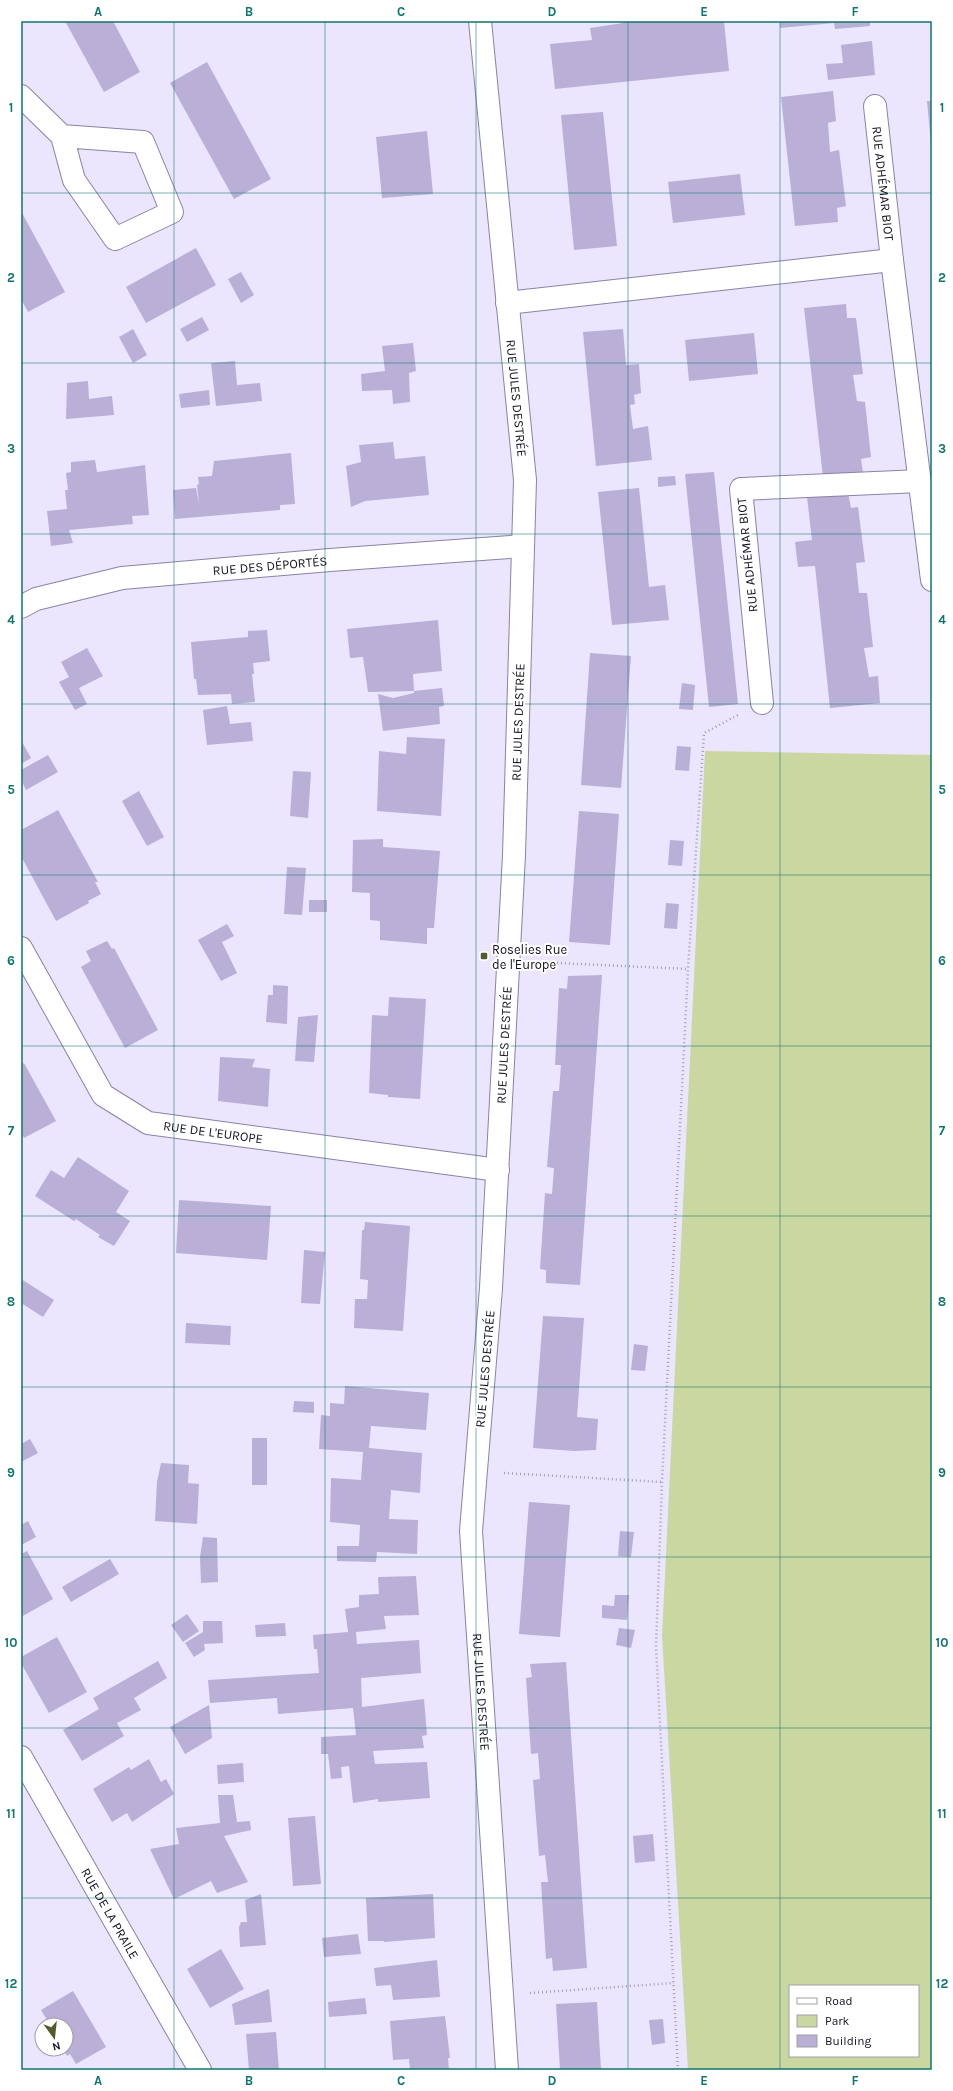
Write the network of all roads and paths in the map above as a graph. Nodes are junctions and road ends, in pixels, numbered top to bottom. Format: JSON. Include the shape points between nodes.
{"nodes":[{"id":1,"x":480,"y":21,"type":"edge"},
{"id":2,"x":21,"y":96,"type":"edge"},
{"id":3,"x":875,"y":106,"type":"dead end"},
{"id":4,"x":62,"y":136,"type":"junction"},
{"id":5,"x":892,"y":260,"type":"junction"},
{"id":6,"x":507,"y":303,"type":"junction"},
{"id":7,"x":920,"y":480,"type":"junction"},
{"id":8,"x":523,"y":546,"type":"junction"},
{"id":9,"x":932,"y":580,"type":"edge"},
{"id":10,"x":21,"y":606,"type":"edge"},
{"id":11,"x":762,"y":703,"type":"joint"},
{"id":12,"x":21,"y":948,"type":"edge"},
{"id":13,"x":509,"y":960,"type":"junction"},
{"id":14,"x":688,"y":969,"type":"junction"},
{"id":15,"x":498,"y":1170,"type":"junction"},
{"id":16,"x":476,"y":1471,"type":"junction"},
{"id":17,"x":662,"y":1482,"type":"junction"},
{"id":18,"x":21,"y":1757,"type":"edge"},
{"id":19,"x":674,"y":1983,"type":"junction"},
{"id":20,"x":502,"y":1995,"type":"junction"},
{"id":21,"x":200,"y":2070,"type":"edge"},
{"id":22,"x":507,"y":2070,"type":"edge"},
{"id":23,"x":678,"y":2070,"type":"edge"}],
"edges":[{"from":1,"to":6,"type":"street","name":"RUE JULES DESTRÉE"},
{"from":2,"to":4,"type":"street"},
{"from":3,"to":5,"type":"street","name":"RUE ADHÉMAR BIOT"},
{"from":4,"to":4,"type":"street","via":[[74,180],[115,239],[172,212],[143,142]]},
{"from":5,"to":6,"type":"street"},
{"from":5,"to":7,"type":"street","name":"RUE ADHÉMAR BIOT"},
{"from":6,"to":8,"type":"street","name":"RUE JULES DESTRÉE","via":[[525,480]]},
{"from":7,"to":9,"type":"street","name":"RUE ADHÉMAR BIOT"},
{"from":7,"to":11,"type":"street","name":"RUE ADHÉMAR BIOT","via":[[741,489]]},
{"from":8,"to":10,"type":"street","name":"RUE DES DÉPORTÉS","via":[[122,578],[36,599]]},
{"from":8,"to":13,"type":"street","name":"RUE JULES DESTRÉE"},
{"from":11,"to":14,"type":"path","via":[[704,733]]},
{"from":12,"to":15,"type":"street","name":"RUE DE L'EUROPE","via":[[103,1095],[148,1123]]},
{"from":13,"to":14,"type":"path"},
{"from":13,"to":15,"type":"street","name":"RUE JULES DESTRÉE"},
{"from":14,"to":17,"type":"path"},
{"from":15,"to":16,"type":"street","name":"RUE JULES DESTRÉE"},
{"from":16,"to":17,"type":"path"},
{"from":16,"to":20,"type":"street","name":"RUE JULES DESTRÉE","via":[[471,1532]]},
{"from":17,"to":19,"type":"path","via":[[656,1648]]},
{"from":18,"to":21,"type":"street","name":"RUE DE LA PRAILE"},
{"from":19,"to":20,"type":"path"},
{"from":19,"to":23,"type":"path"},
{"from":20,"to":22,"type":"street","name":"RUE JULES DESTRÉE"}]}
